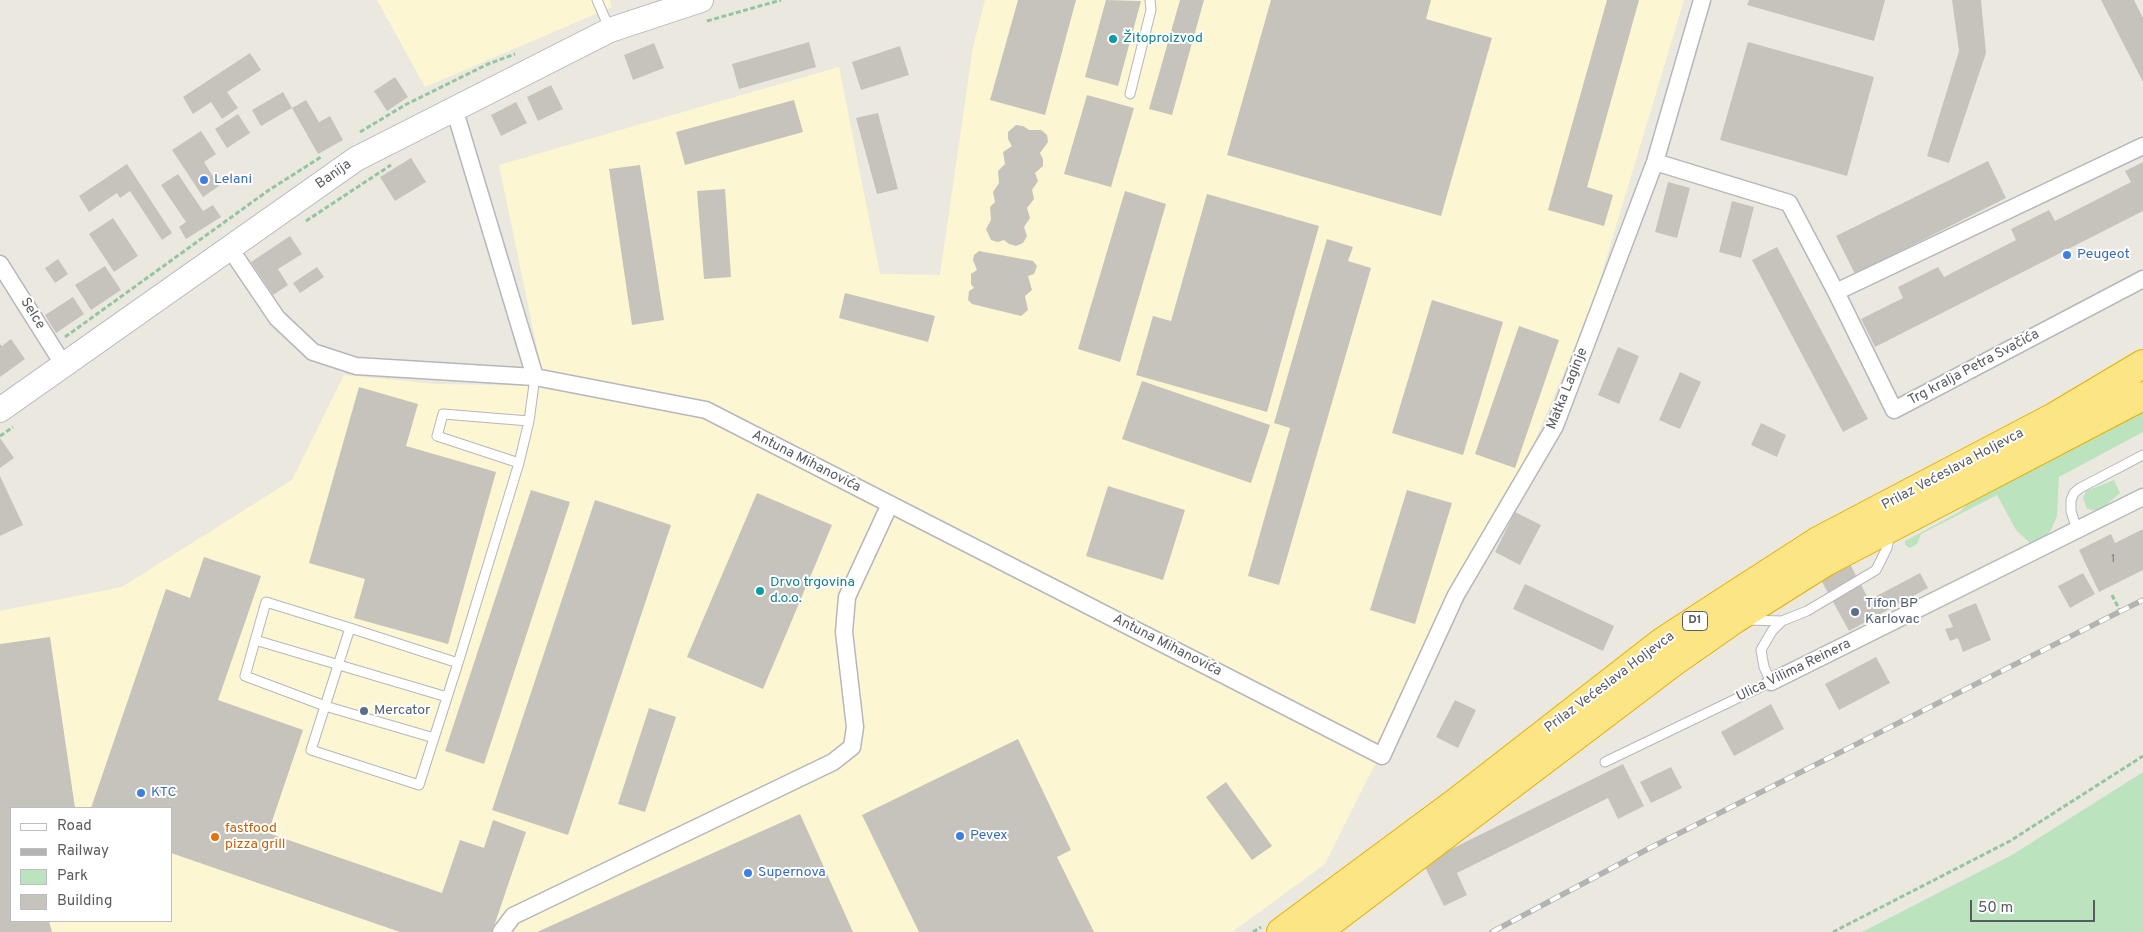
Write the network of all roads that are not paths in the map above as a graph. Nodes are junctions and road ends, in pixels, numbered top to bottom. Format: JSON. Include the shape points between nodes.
{"nodes":[{"id":1,"x":597,"y":0,"type":"edge"},
{"id":2,"x":1150,"y":0,"type":"edge"},
{"id":3,"x":1702,"y":0,"type":"edge"},
{"id":4,"x":702,"y":11,"type":"edge"},
{"id":5,"x":610,"y":30,"type":"junction"},
{"id":6,"x":1130,"y":94,"type":"dead end"},
{"id":7,"x":454,"y":108,"type":"junction"},
{"id":8,"x":2143,"y":146,"type":"edge"},
{"id":9,"x":1655,"y":162,"type":"junction"},
{"id":10,"x":229,"y":248,"type":"junction"},
{"id":11,"x":0,"y":264,"type":"edge"},
{"id":12,"x":2143,"y":279,"type":"edge"},
{"id":13,"x":1836,"y":292,"type":"junction"},
{"id":14,"x":63,"y":364,"type":"junction"},
{"id":15,"x":2143,"y":364,"type":"edge"},
{"id":16,"x":535,"y":377,"type":"junction"},
{"id":17,"x":2143,"y":396,"type":"edge"},
{"id":18,"x":0,"y":410,"type":"edge"},
{"id":19,"x":529,"y":421,"type":"junction"},
{"id":20,"x":2143,"y":455,"type":"edge"},
{"id":21,"x":519,"y":463,"type":"junction"},
{"id":22,"x":2143,"y":497,"type":"edge"},
{"id":23,"x":890,"y":504,"type":"junction"},
{"id":24,"x":1891,"y":526,"type":"junction"},
{"id":25,"x":2077,"y":530,"type":"junction"},
{"id":26,"x":1735,"y":619,"type":"junction"},
{"id":27,"x":1782,"y":620,"type":"junction"},
{"id":28,"x":350,"y":628,"type":"junction"},
{"id":29,"x":255,"y":640,"type":"junction"},
{"id":30,"x":458,"y":663,"type":"junction"},
{"id":31,"x":338,"y":666,"type":"junction"},
{"id":32,"x":1771,"y":682,"type":"junction"},
{"id":33,"x":447,"y":697,"type":"junction"},
{"id":34,"x":325,"y":706,"type":"junction"},
{"id":35,"x":434,"y":738,"type":"junction"},
{"id":36,"x":1382,"y":756,"type":"joint"},
{"id":37,"x":1606,"y":762,"type":"dead end"},
{"id":38,"x":501,"y":932,"type":"edge"},
{"id":39,"x":1281,"y":932,"type":"edge"},
{"id":40,"x":1317,"y":932,"type":"edge"}],
"edges":[{"from":1,"to":5,"type":"lane"},
{"from":2,"to":6,"type":"lane","via":[[1151,10]]},
{"from":3,"to":9,"type":"street","name":"Matka Laginje"},
{"from":4,"to":5,"type":"main road","name":"Banija"},
{"from":5,"to":7,"type":"main road","name":"Banija"},
{"from":7,"to":10,"type":"main road","name":"Banija","via":[[356,159]]},
{"from":7,"to":16,"type":"street"},
{"from":8,"to":13,"type":"street"},
{"from":9,"to":13,"type":"street","name":"Trg kralja Petra Svačića","via":[[1789,203]]},
{"from":9,"to":36,"type":"street","name":"Matka Laginje","via":[[1555,426],[1456,594]]},
{"from":10,"to":14,"type":"main road","name":"Banija"},
{"from":10,"to":16,"type":"street","name":"Antuna Mihanovića","via":[[277,318],[313,352],[356,366]]},
{"from":11,"to":14,"type":"street","name":"Selce"},
{"from":12,"to":13,"type":"street","name":"Trg kralja Petra Svačića","via":[[1894,410]]},
{"from":14,"to":18,"type":"main road","name":"Banija"},
{"from":15,"to":39,"type":"highway","name":"Prilaz Većeslava Holjevca","number":"D1","via":[[2054,417],[1818,541],[1725,600],[1662,642],[1455,803]]},
{"from":16,"to":19,"type":"lane"},
{"from":16,"to":23,"type":"street","name":"Antuna Mihanovića","via":[[706,410]]},
{"from":17,"to":24,"type":"highway","name":"Prilaz Većeslava Holjevca","number":"D1"},
{"from":19,"to":21,"type":"lane"},
{"from":19,"to":21,"type":"lane","via":[[443,414],[437,436]]},
{"from":20,"to":25,"type":"lane","via":[[2074,493],[2071,511]]},
{"from":21,"to":30,"type":"lane"},
{"from":22,"to":25,"type":"street","name":"Ulica Vilima Reinera"},
{"from":23,"to":36,"type":"street","name":"Antuna Mihanovića"},
{"from":23,"to":38,"type":"street","via":[[847,598],[844,632],[855,727],[852,747],[833,762],[513,916]]},
{"from":24,"to":26,"type":"highway","name":"Prilaz Većeslava Holjevca","number":"D1","via":[[1827,561]]},
{"from":24,"to":27,"type":"lane","via":[[1887,548],[1876,570],[1807,611]]},
{"from":25,"to":32,"type":"street","name":"Ulica Vilima Reinera"},
{"from":26,"to":27,"type":"lane"},
{"from":26,"to":40,"type":"highway","name":"Prilaz Većeslava Holjevca","number":"D1","via":[[1672,663]]},
{"from":27,"to":32,"type":"lane","via":[[1761,650]]},
{"from":28,"to":29,"type":"lane","via":[[266,602]]},
{"from":28,"to":30,"type":"lane"},
{"from":28,"to":31,"type":"lane"},
{"from":29,"to":31,"type":"lane"},
{"from":29,"to":34,"type":"lane","via":[[245,676]]},
{"from":30,"to":33,"type":"lane"},
{"from":31,"to":33,"type":"lane"},
{"from":31,"to":34,"type":"lane"},
{"from":32,"to":37,"type":"lane","name":"Ulica Vilima Reinera"},
{"from":33,"to":35,"type":"lane"},
{"from":34,"to":35,"type":"lane"},
{"from":34,"to":35,"type":"lane","via":[[311,750],[418,785]]}]}
